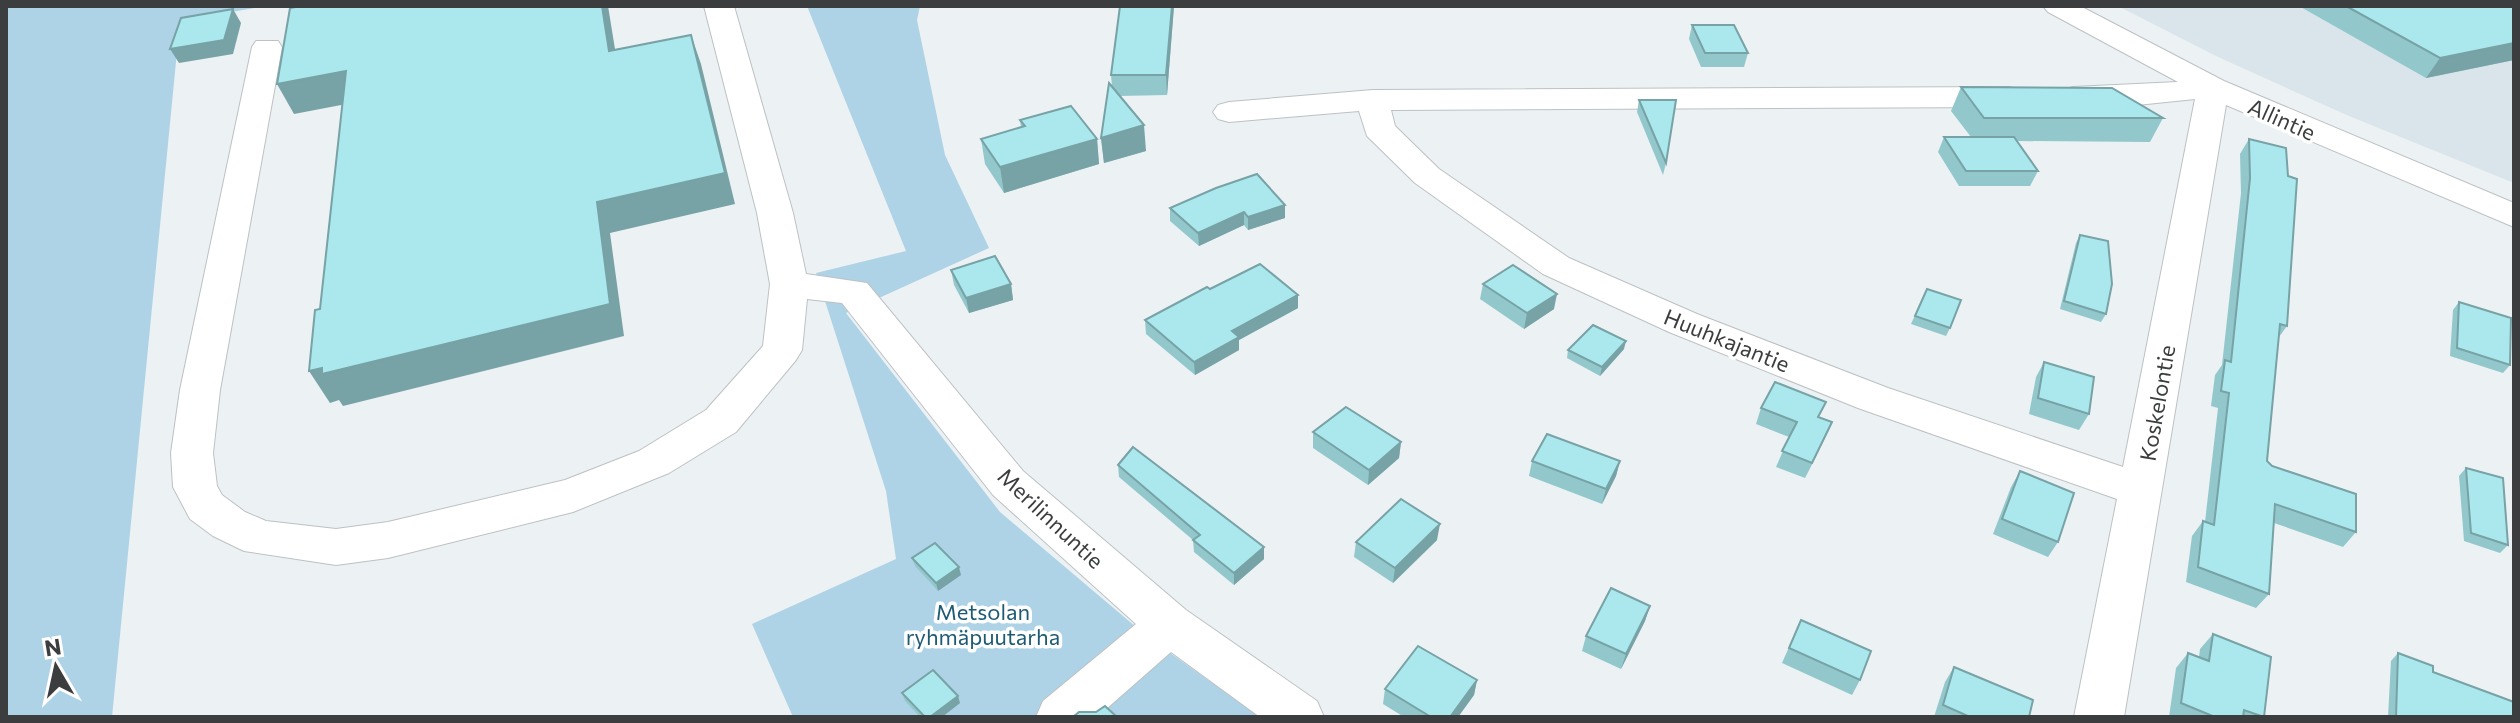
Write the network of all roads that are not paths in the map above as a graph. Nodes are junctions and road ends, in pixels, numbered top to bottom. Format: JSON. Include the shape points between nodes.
{"nodes":[{"id":1,"x":719,"y":6,"type":"edge"},
{"id":2,"x":2058,"y":6,"type":"edge"},
{"id":3,"x":267,"y":47,"type":"dead end"},
{"id":4,"x":2213,"y":88,"type":"junction"},
{"id":5,"x":1373,"y":100,"type":"junction"},
{"id":6,"x":1229,"y":112,"type":"dead end"},
{"id":7,"x":2514,"y":216,"type":"edge"},
{"id":8,"x":789,"y":284,"type":"junction"},
{"id":9,"x":2141,"y":490,"type":"junction"},
{"id":10,"x":1169,"y":624,"type":"junction"},
{"id":11,"x":1061,"y":717,"type":"edge"},
{"id":12,"x":1299,"y":717,"type":"edge"},
{"id":13,"x":2099,"y":717,"type":"edge"}],
"edges":[{"from":1,"to":8,"type":"street"},
{"from":2,"to":4,"type":"street","name":"Allintie"},
{"from":3,"to":8,"type":"street","via":[[192,453],[195,487],[206,507],[229,524],[260,538],[336,547],[388,540],[573,495],[654,462],[721,421],[782,350]]},
{"from":4,"to":5,"type":"street","via":[[2118,97]]},
{"from":4,"to":7,"type":"street","name":"Allintie"},
{"from":4,"to":9,"type":"street","name":"Koskelontie"},
{"from":5,"to":6,"type":"street"},
{"from":5,"to":9,"type":"street","name":"Huuhkajantie","via":[[1379,129],[1427,176],[1556,266],[1873,398]]},
{"from":8,"to":10,"type":"street","name":"Merilinnuntie","via":[[854,292],[1008,483]]},
{"from":9,"to":13,"type":"street","name":"Koskelontie"},
{"from":10,"to":11,"type":"street"},
{"from":10,"to":12,"type":"street","name":"Merilinnuntie"}]}
